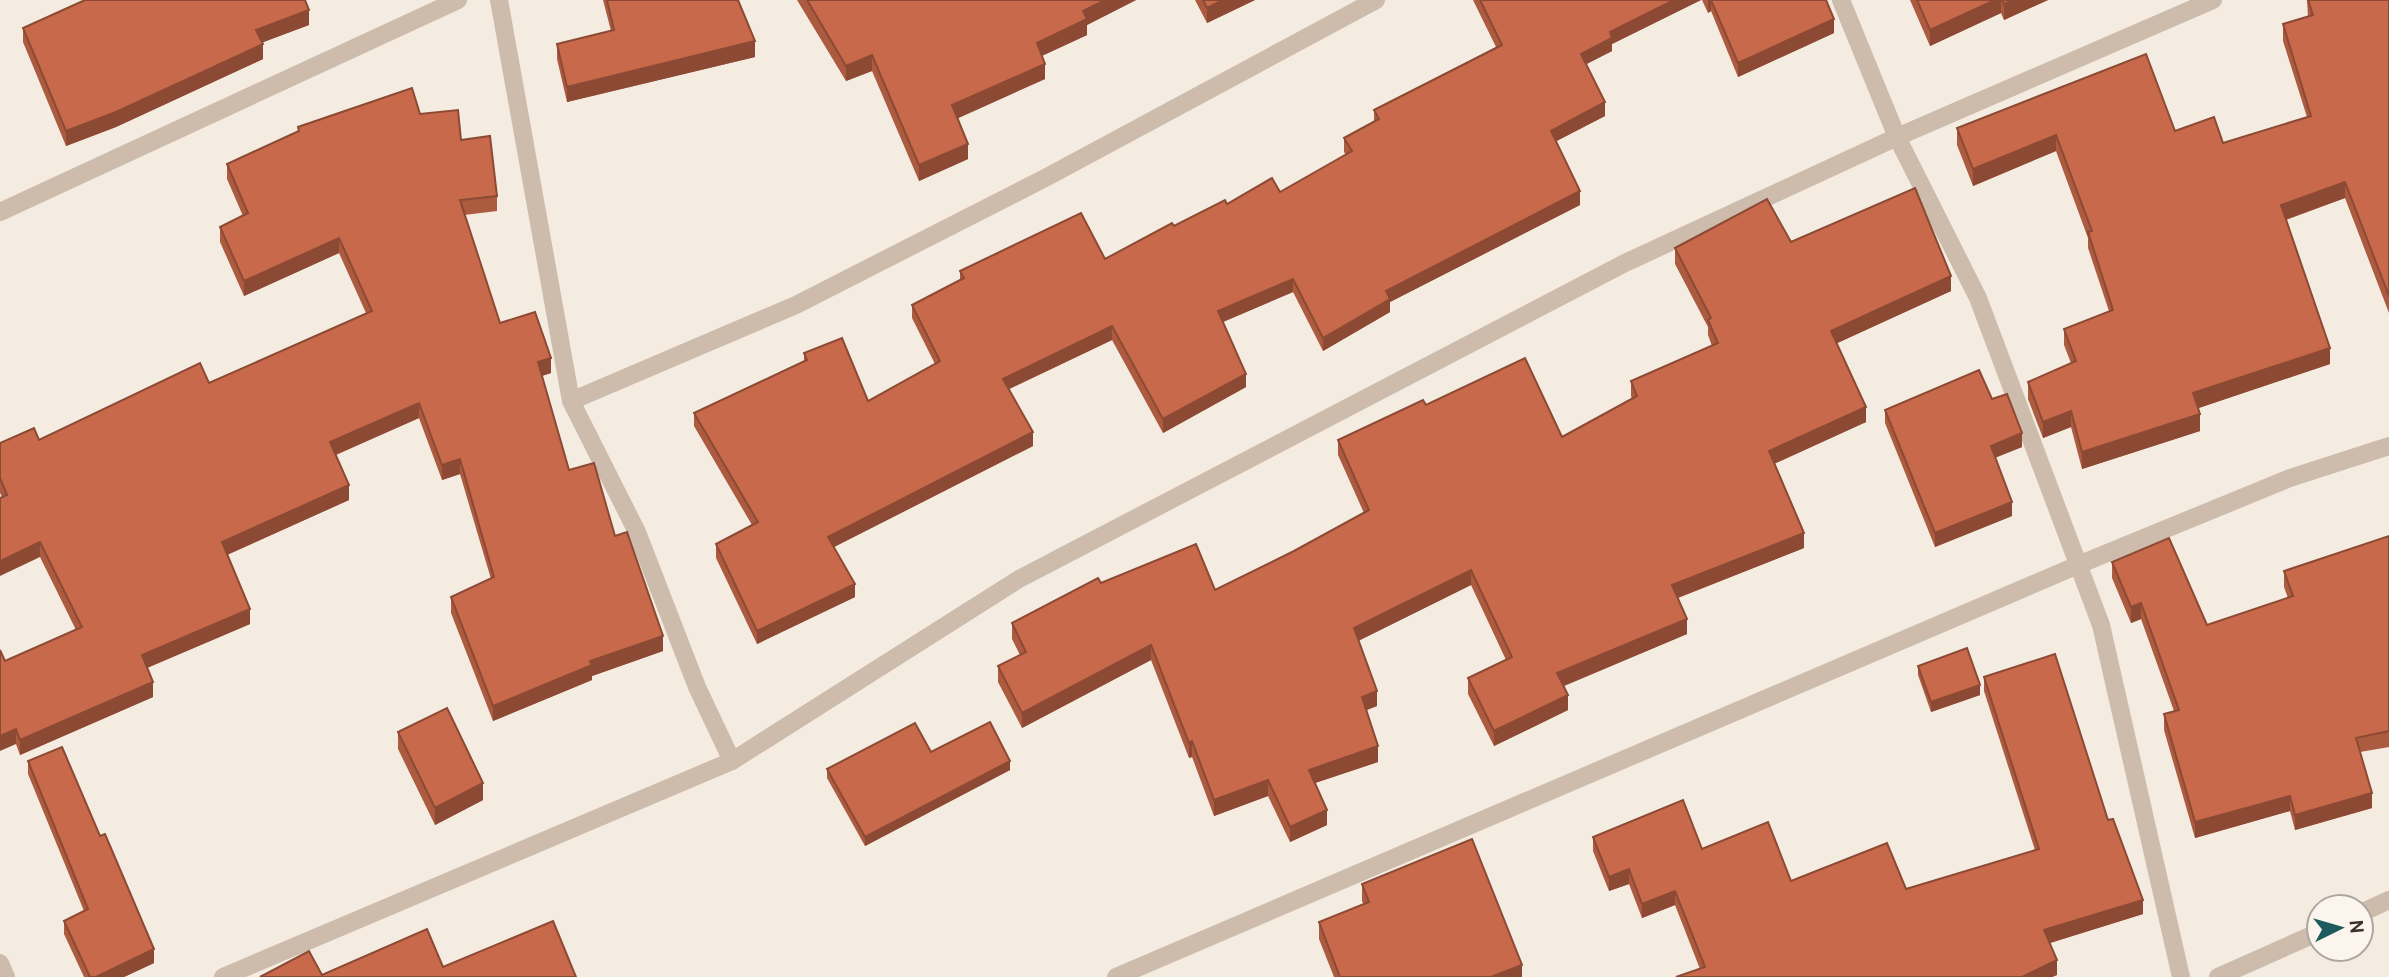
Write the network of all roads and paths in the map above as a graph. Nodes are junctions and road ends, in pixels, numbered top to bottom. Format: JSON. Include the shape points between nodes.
{"nodes":[{"id":1,"x":458,"y":0,"type":"edge"},
{"id":2,"x":499,"y":0,"type":"edge"},
{"id":3,"x":1376,"y":0,"type":"edge"},
{"id":4,"x":1841,"y":0,"type":"edge"},
{"id":5,"x":2213,"y":0,"type":"edge"},
{"id":6,"x":1897,"y":136,"type":"junction"},
{"id":7,"x":0,"y":212,"type":"edge"},
{"id":8,"x":571,"y":401,"type":"junction"},
{"id":9,"x":2389,"y":446,"type":"edge"},
{"id":10,"x":2078,"y":565,"type":"junction"},
{"id":11,"x":732,"y":761,"type":"junction"},
{"id":12,"x":2305,"y":938,"type":"edge"},
{"id":13,"x":0,"y":963,"type":"edge"},
{"id":14,"x":6,"y":977,"type":"edge"},
{"id":15,"x":223,"y":977,"type":"edge"},
{"id":16,"x":1116,"y":977,"type":"edge"},
{"id":17,"x":2181,"y":977,"type":"edge"},
{"id":18,"x":2218,"y":977,"type":"edge"}],
"edges":[{"from":1,"to":7,"type":"street"},
{"from":2,"to":8,"type":"street"},
{"from":3,"to":8,"type":"street","via":[[1047,177],[796,305]]},
{"from":4,"to":6,"type":"street"},
{"from":5,"to":6,"type":"street"},
{"from":6,"to":10,"type":"street","via":[[1978,298]]},
{"from":6,"to":11,"type":"street","via":[[1625,263],[1019,579]]},
{"from":8,"to":11,"type":"street","via":[[637,532],[697,687]]},
{"from":9,"to":10,"type":"street","via":[[2290,478]]},
{"from":10,"to":16,"type":"street"},
{"from":10,"to":17,"type":"street","via":[[2101,625]]},
{"from":11,"to":15,"type":"street"},
{"from":12,"to":18,"type":"street"},
{"from":13,"to":14,"type":"street"}]}
